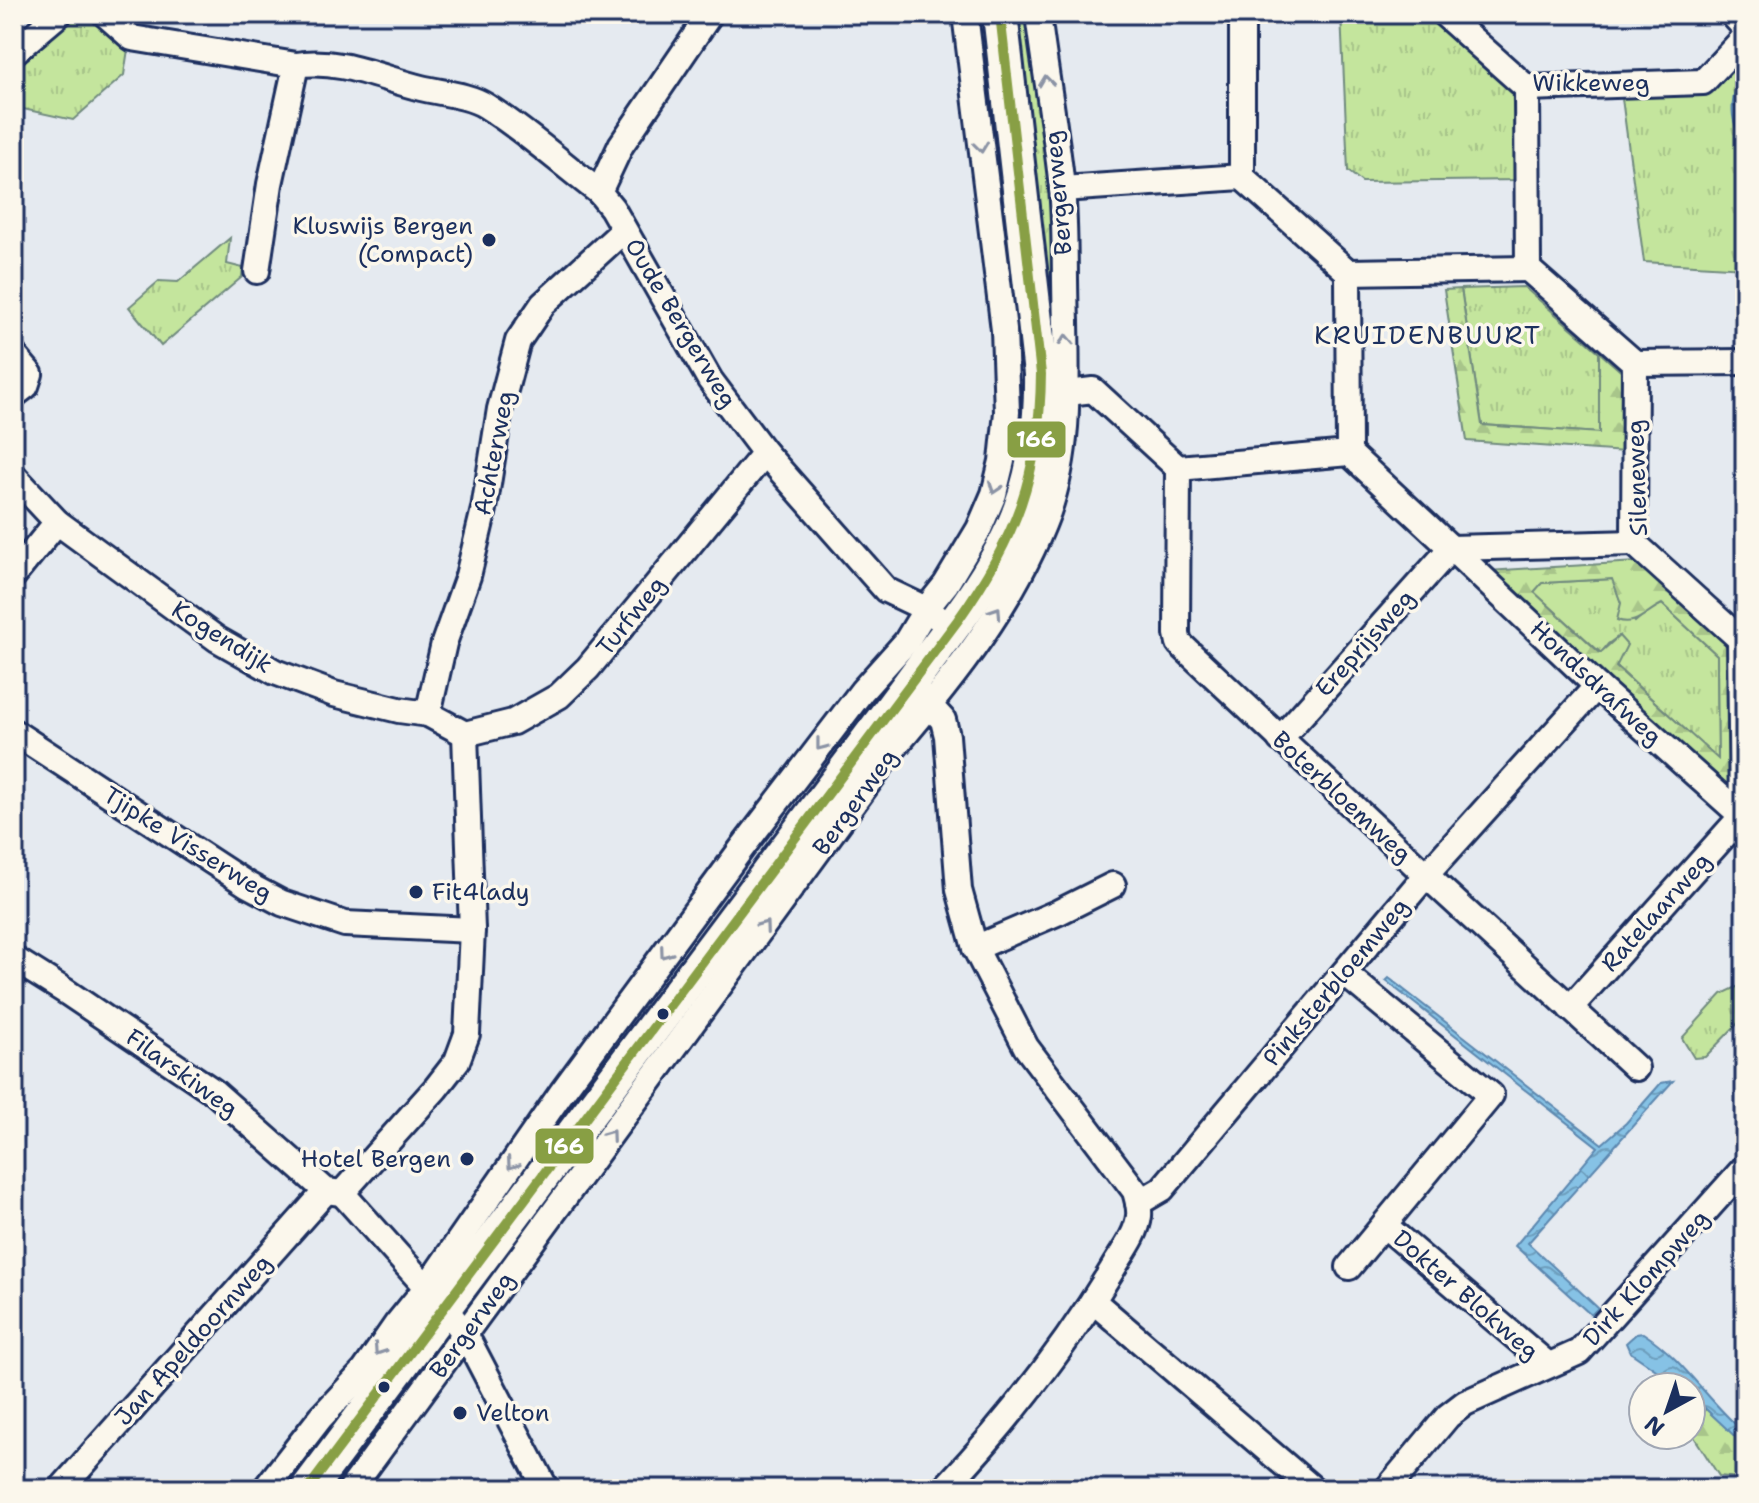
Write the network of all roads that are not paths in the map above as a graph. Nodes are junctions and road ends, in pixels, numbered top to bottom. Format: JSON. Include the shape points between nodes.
{"nodes":[{"id":1,"x":59,"y":14,"type":"edge"},
{"id":2,"x":105,"y":14,"type":"edge"},
{"id":3,"x":710,"y":14,"type":"edge"},
{"id":4,"x":965,"y":14,"type":"edge"},
{"id":5,"x":1000,"y":14,"type":"edge"},
{"id":6,"x":1038,"y":14,"type":"edge"},
{"id":7,"x":1242,"y":14,"type":"edge"},
{"id":8,"x":1444,"y":14,"type":"edge"},
{"id":9,"x":1732,"y":14,"type":"edge"},
{"id":10,"x":1745,"y":28,"type":"edge"},
{"id":11,"x":1745,"y":37,"type":"edge"},
{"id":12,"x":14,"y":52,"type":"edge"},
{"id":13,"x":296,"y":65,"type":"junction"},
{"id":14,"x":1527,"y":88,"type":"junction"},
{"id":15,"x":1242,"y":177,"type":"junction"},
{"id":16,"x":1062,"y":189,"type":"junction"},
{"id":17,"x":599,"y":192,"type":"junction"},
{"id":18,"x":624,"y":230,"type":"junction"},
{"id":19,"x":1528,"y":269,"type":"junction"},
{"id":20,"x":257,"y":271,"type":"dead end"},
{"id":21,"x":1348,"y":272,"type":"junction"},
{"id":22,"x":14,"y":355,"type":"edge"},
{"id":23,"x":1745,"y":362,"type":"edge"},
{"id":24,"x":1635,"y":363,"type":"junction"},
{"id":25,"x":1068,"y":393,"type":"junction"},
{"id":26,"x":14,"y":395,"type":"edge"},
{"id":27,"x":765,"y":453,"type":"junction"},
{"id":28,"x":1349,"y":453,"type":"junction"},
{"id":29,"x":1178,"y":468,"type":"junction"},
{"id":30,"x":14,"y":476,"type":"edge"},
{"id":31,"x":57,"y":522,"type":"junction"},
{"id":32,"x":1634,"y":543,"type":"junction"},
{"id":33,"x":1451,"y":548,"type":"junction"},
{"id":34,"x":14,"y":575,"type":"edge"},
{"id":35,"x":939,"y":618,"type":"junction"},
{"id":36,"x":1743,"y":639,"type":"edge"},
{"id":37,"x":1597,"y":686,"type":"junction"},
{"id":38,"x":911,"y":698,"type":"junction"},
{"id":39,"x":849,"y":709,"type":"junction"},
{"id":40,"x":428,"y":714,"type":"junction"},
{"id":41,"x":14,"y":732,"type":"edge"},
{"id":42,"x":465,"y":734,"type":"junction"},
{"id":43,"x":1280,"y":739,"type":"junction"},
{"id":44,"x":787,"y":790,"type":"junction"},
{"id":45,"x":1744,"y":818,"type":"edge"},
{"id":46,"x":801,"y":830,"type":"junction"},
{"id":47,"x":1426,"y":875,"type":"junction"},
{"id":48,"x":1113,"y":885,"type":"dead end"},
{"id":49,"x":472,"y":930,"type":"junction"},
{"id":50,"x":975,"y":948,"type":"junction"},
{"id":51,"x":14,"y":959,"type":"edge"},
{"id":52,"x":1344,"y":973,"type":"junction"},
{"id":53,"x":1570,"y":1008,"type":"junction"},
{"id":54,"x":1636,"y":1068,"type":"dead end"},
{"id":55,"x":1745,"y":1167,"type":"edge"},
{"id":56,"x":334,"y":1192,"type":"junction"},
{"id":57,"x":1138,"y":1203,"type":"junction"},
{"id":58,"x":1384,"y":1225,"type":"junction"},
{"id":59,"x":1349,"y":1267,"type":"dead end"},
{"id":60,"x":1093,"y":1301,"type":"junction"},
{"id":61,"x":446,"y":1310,"type":"junction"},
{"id":62,"x":1548,"y":1365,"type":"junction"},
{"id":63,"x":61,"y":1489,"type":"edge"},
{"id":64,"x":265,"y":1489,"type":"edge"},
{"id":65,"x":308,"y":1489,"type":"edge"},
{"id":66,"x":351,"y":1489,"type":"edge"},
{"id":67,"x":546,"y":1489,"type":"edge"},
{"id":68,"x":944,"y":1489,"type":"edge"},
{"id":69,"x":1313,"y":1489,"type":"edge"},
{"id":70,"x":1387,"y":1489,"type":"edge"}],
"edges":[{"from":1,"to":12,"type":"street"},
{"from":2,"to":13,"type":"street","name":"Oude Bergerweg","via":[[132,38]]},
{"from":3,"to":17,"type":"street","via":[[621,145]]},
{"from":4,"to":35,"type":"street","name":"Bergerweg","one_way":true,"via":[[1004,330],[1007,425],[1000,472],[979,529],[946,584]]},
{"from":5,"to":35,"type":"main road","name":"Bergerweg","via":[[1039,344],[1039,433],[1030,479],[1002,551]]},
{"from":16,"to":6,"type":"street","name":"Bergerweg","one_way":true},
{"from":7,"to":15,"type":"street"},
{"from":8,"to":14,"type":"street","name":"Wikkeweg"},
{"from":9,"to":10,"type":"street"},
{"from":11,"to":14,"type":"street","name":"Wikkeweg","via":[[1703,82]]},
{"from":13,"to":17,"type":"street","name":"Oude Bergerweg","via":[[315,62],[384,75],[478,103]]},
{"from":13,"to":20,"type":"street"},
{"from":14,"to":19,"type":"street"},
{"from":15,"to":16,"type":"street"},
{"from":15,"to":21,"type":"street"},
{"from":25,"to":16,"type":"street","name":"Bergerweg","one_way":true},
{"from":17,"to":18,"type":"street","name":"Oude Bergerweg"},
{"from":18,"to":27,"type":"street","name":"Oude Bergerweg","via":[[710,380]]},
{"from":18,"to":40,"type":"street","name":"Achterweg","via":[[543,304],[518,341],[468,576],[444,643]]},
{"from":19,"to":21,"type":"street"},
{"from":19,"to":24,"type":"street"},
{"from":21,"to":28,"type":"street"},
{"from":22,"to":26,"type":"street","via":[[30,374],[26,386]]},
{"from":23,"to":24,"type":"street"},
{"from":24,"to":32,"type":"street","name":"Sileneweg"},
{"from":25,"to":29,"type":"street","via":[[1093,390]]},
{"from":38,"to":25,"type":"street","name":"Bergerweg","one_way":true,"via":[[953,677],[1032,551],[1064,453]]},
{"from":27,"to":35,"type":"street","name":"Oude Bergerweg","via":[[886,590]]},
{"from":27,"to":42,"type":"street","name":"Turfweg","via":[[588,668],[559,696],[513,722]]},
{"from":28,"to":29,"type":"street"},
{"from":28,"to":33,"type":"street","name":"Hondsdrafweg"},
{"from":29,"to":43,"type":"street","name":"Boterbloemweg","via":[[1179,643]]},
{"from":30,"to":31,"type":"street","name":"Kogendijk"},
{"from":31,"to":34,"type":"street"},
{"from":31,"to":40,"type":"street","name":"Kogendijk","via":[[217,639],[275,672],[334,694]]},
{"from":32,"to":33,"type":"street"},
{"from":32,"to":36,"type":"street","name":"Sileneweg"},
{"from":33,"to":37,"type":"street","name":"Hondsdrafweg"},
{"from":33,"to":43,"type":"street","name":"Ereprijsweg"},
{"from":35,"to":38,"type":"main road","name":"Bergerweg"},
{"from":35,"to":39,"type":"street","name":"Bergerweg","via":[[906,642]]},
{"from":36,"to":45,"type":"street"},
{"from":37,"to":45,"type":"street","name":"Hondsdrafweg"},
{"from":37,"to":47,"type":"street","name":"Pinksterbloemweg"},
{"from":38,"to":39,"type":"street"},
{"from":38,"to":46,"type":"main road","name":"Bergerweg"},
{"from":38,"to":50,"type":"street","via":[[943,720],[959,890]]},
{"from":61,"to":38,"type":"street","name":"Bergerweg","one_way":true,"via":[[893,749]]},
{"from":39,"to":44,"type":"street","name":"Bergerweg","one_way":true},
{"from":40,"to":42,"type":"street","name":"Kogendijk"},
{"from":41,"to":49,"type":"street","name":"Tjipke Visserweg","via":[[282,903],[345,924]]},
{"from":42,"to":49,"type":"street","name":"Jan Apeldoornweg"},
{"from":43,"to":47,"type":"street","name":"Boterbloemweg"},
{"from":44,"to":46,"type":"street","name":"Bergerweg"},
{"from":44,"to":61,"type":"street","name":"Bergerweg","one_way":true,"via":[[562,1092]]},
{"from":45,"to":53,"type":"street","name":"Ratelaarweg"},
{"from":46,"to":61,"type":"main road","name":"Bergerweg"},
{"from":47,"to":52,"type":"street","name":"Pinksterbloemweg"},
{"from":47,"to":53,"type":"street","name":"Boterbloemweg"},
{"from":48,"to":50,"type":"street"},
{"from":49,"to":56,"type":"street","name":"Jan Apeldoornweg","via":[[467,1034],[457,1061]]},
{"from":50,"to":57,"type":"street","via":[[1026,1047],[1125,1176]]},
{"from":51,"to":56,"type":"street","name":"Filarskiweg","via":[[213,1091]]},
{"from":52,"to":57,"type":"street","name":"Pinksterbloemweg","via":[[1162,1189]]},
{"from":52,"to":58,"type":"street","via":[[1491,1095]]},
{"from":53,"to":54,"type":"street","name":"Boterbloemweg"},
{"from":55,"to":62,"type":"street","name":"Dirk Klompweg","via":[[1579,1352]]},
{"from":56,"to":61,"type":"street","name":"Filarskiweg"},
{"from":56,"to":63,"type":"street","name":"Jan Apeldoornweg"},
{"from":57,"to":60,"type":"street","via":[[1132,1236]]},
{"from":58,"to":59,"type":"street"},
{"from":58,"to":62,"type":"street","name":"Dokter Blokweg"},
{"from":60,"to":68,"type":"street","via":[[1051,1362]]},
{"from":60,"to":69,"type":"street"},
{"from":61,"to":64,"type":"street","name":"Bergerweg","one_way":true,"via":[[396,1325]]},
{"from":61,"to":65,"type":"main road","name":"Bergerweg"},
{"from":61,"to":66,"type":"street","name":"Bergerweg"},
{"from":61,"to":67,"type":"street","name":"Filarskiweg"},
{"from":62,"to":70,"type":"street","name":"Dirk Klompweg","via":[[1448,1416]]}]}
